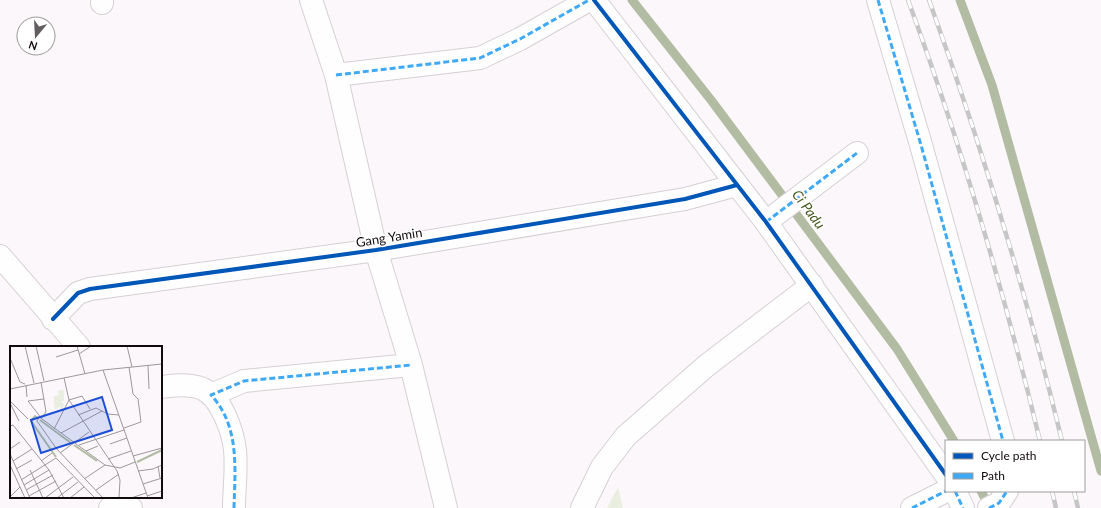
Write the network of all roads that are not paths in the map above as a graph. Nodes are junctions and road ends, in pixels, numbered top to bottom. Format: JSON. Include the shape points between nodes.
{"nodes":[{"id":1,"x":311,"y":0,"type":"edge"},
{"id":2,"x":589,"y":0,"type":"edge"},
{"id":3,"x":594,"y":0,"type":"edge"},
{"id":4,"x":878,"y":0,"type":"edge"},
{"id":5,"x":336,"y":74,"type":"junction"},
{"id":6,"x":857,"y":153,"type":"dead end"},
{"id":7,"x":737,"y":185,"type":"junction"},
{"id":8,"x":774,"y":216,"type":"junction"},
{"id":9,"x":376,"y":250,"type":"junction"},
{"id":10,"x":0,"y":256,"type":"edge"},
{"id":11,"x":812,"y":285,"type":"junction"},
{"id":12,"x":53,"y":319,"type":"junction"},
{"id":13,"x":78,"y":346,"type":"edge"},
{"id":14,"x":411,"y":365,"type":"junction"},
{"id":15,"x":162,"y":387,"type":"edge"},
{"id":16,"x":211,"y":395,"type":"junction"},
{"id":17,"x":1003,"y":440,"type":"edge"},
{"id":18,"x":945,"y":475,"type":"edge"},
{"id":19,"x":945,"y":492,"type":"edge"},
{"id":20,"x":955,"y":492,"type":"edge"},
{"id":21,"x":110,"y":508,"type":"edge"},
{"id":22,"x":131,"y":508,"type":"edge"},
{"id":23,"x":234,"y":508,"type":"edge"},
{"id":24,"x":446,"y":508,"type":"edge"},
{"id":25,"x":582,"y":508,"type":"edge"},
{"id":26,"x":912,"y":508,"type":"edge"},
{"id":27,"x":963,"y":508,"type":"edge"}],
"edges":[{"from":1,"to":5,"type":"street"},
{"from":2,"to":5,"type":"street","via":[[520,39],[480,58]]},
{"from":3,"to":7,"type":"street"},
{"from":4,"to":17,"type":"street"},
{"from":5,"to":9,"type":"street"},
{"from":6,"to":8,"type":"street"},
{"from":7,"to":8,"type":"street"},
{"from":7,"to":9,"type":"street","name":"Gang Yamin","via":[[684,199]]},
{"from":8,"to":11,"type":"street"},
{"from":9,"to":12,"type":"street","name":"Gang Yamin","via":[[90,289],[78,293]]},
{"from":9,"to":14,"type":"street"},
{"from":10,"to":12,"type":"street"},
{"from":11,"to":18,"type":"street"},
{"from":11,"to":25,"type":"street","via":[[706,366],[626,436],[602,467]]},
{"from":12,"to":13,"type":"street"},
{"from":14,"to":16,"type":"street","via":[[244,381]]},
{"from":14,"to":24,"type":"street"},
{"from":15,"to":16,"type":"street","via":[[189,386]]},
{"from":16,"to":23,"type":"street","via":[[224,412],[235,449]]},
{"from":19,"to":26,"type":"street"},
{"from":20,"to":27,"type":"street"},
{"from":21,"to":22,"type":"street","via":[[121,505]]}]}
